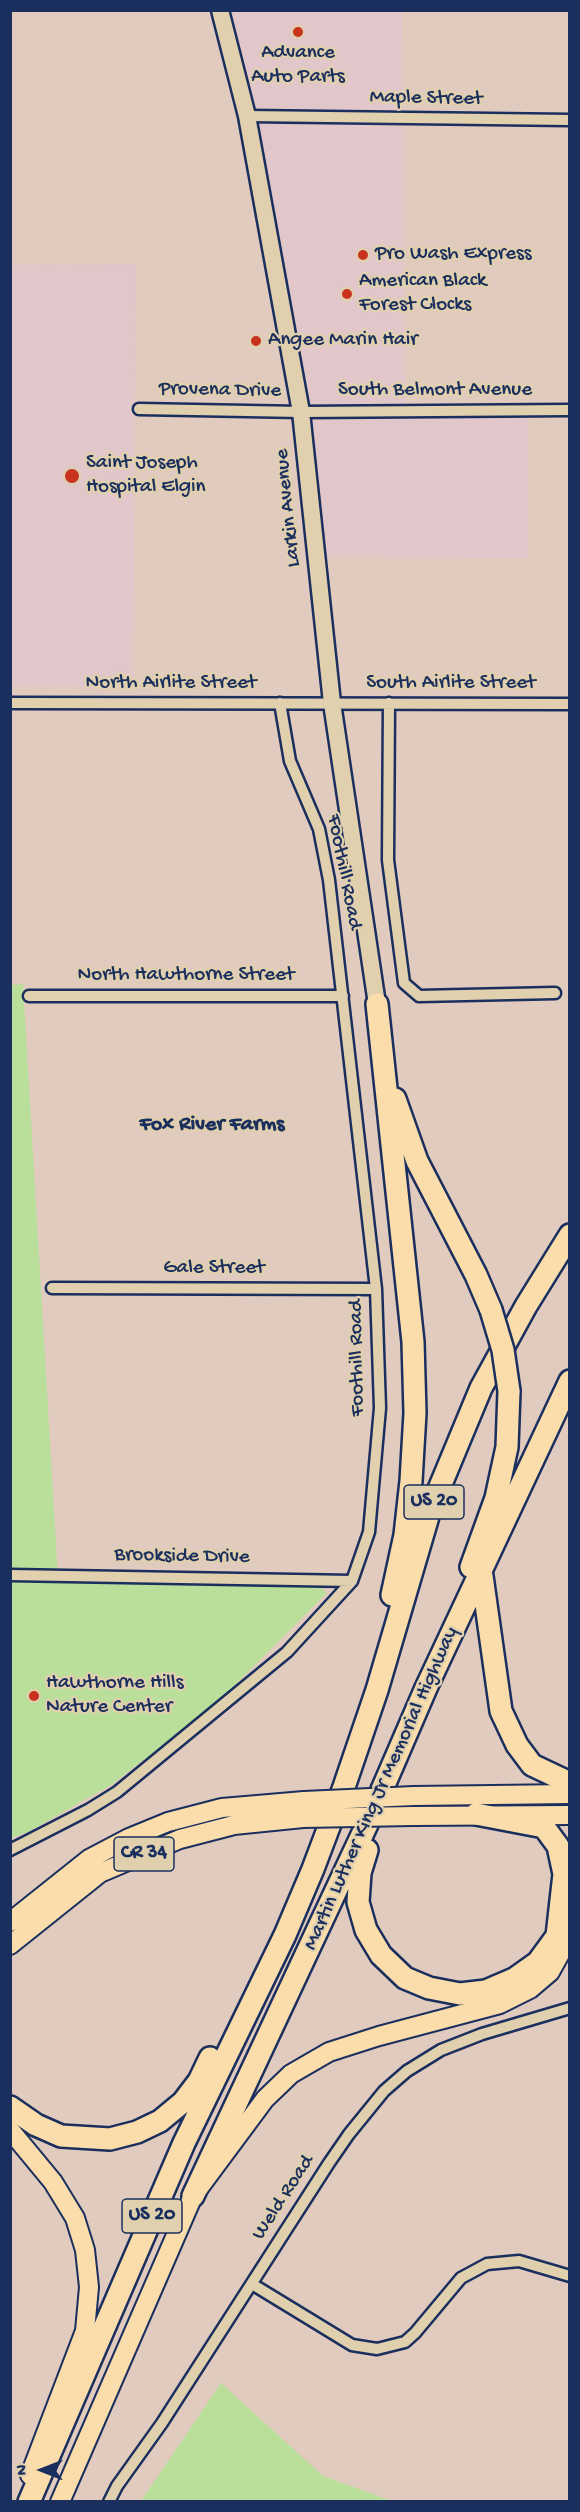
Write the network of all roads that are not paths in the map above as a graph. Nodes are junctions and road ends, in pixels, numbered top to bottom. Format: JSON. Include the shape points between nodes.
{"nodes":[{"id":1,"x":220,"y":10,"type":"edge"},
{"id":2,"x":247,"y":116,"type":"junction"},
{"id":3,"x":570,"y":120,"type":"edge"},
{"id":4,"x":139,"y":409,"type":"dead end"},
{"id":5,"x":570,"y":410,"type":"edge"},
{"id":6,"x":301,"y":412,"type":"junction"},
{"id":7,"x":10,"y":703,"type":"edge"},
{"id":8,"x":332,"y":703,"type":"junction"},
{"id":9,"x":389,"y":703,"type":"junction"},
{"id":10,"x":280,"y":704,"type":"junction"},
{"id":11,"x":570,"y":704,"type":"edge"},
{"id":12,"x":555,"y":993,"type":"dead end"},
{"id":13,"x":29,"y":996,"type":"dead end"},
{"id":14,"x":343,"y":996,"type":"junction"},
{"id":15,"x":377,"y":1005,"type":"junction"},
{"id":16,"x":570,"y":1235,"type":"edge"},
{"id":17,"x":52,"y":1288,"type":"dead end"},
{"id":18,"x":376,"y":1289,"type":"junction"},
{"id":19,"x":570,"y":1381,"type":"edge"},
{"id":20,"x":500,"y":1533,"type":"junction"},
{"id":21,"x":10,"y":1575,"type":"edge"},
{"id":22,"x":482,"y":1576,"type":"junction"},
{"id":23,"x":352,"y":1581,"type":"junction"},
{"id":24,"x":426,"y":1688,"type":"junction"},
{"id":25,"x":570,"y":1783,"type":"edge"},
{"id":26,"x":344,"y":1787,"type":"junction"},
{"id":27,"x":570,"y":1794,"type":"edge"},
{"id":28,"x":304,"y":1809,"type":"junction"},
{"id":29,"x":476,"y":1814,"type":"junction"},
{"id":30,"x":570,"y":1815,"type":"edge"},
{"id":31,"x":10,"y":1850,"type":"edge"},
{"id":32,"x":10,"y":1922,"type":"edge"},
{"id":33,"x":285,"y":1935,"type":"junction"},
{"id":34,"x":570,"y":1935,"type":"edge"},
{"id":35,"x":10,"y":1945,"type":"edge"},
{"id":36,"x":570,"y":2008,"type":"edge"},
{"id":37,"x":10,"y":2108,"type":"edge"},
{"id":38,"x":10,"y":2130,"type":"edge"},
{"id":39,"x":193,"y":2196,"type":"junction"},
{"id":40,"x":570,"y":2276,"type":"edge"},
{"id":41,"x":252,"y":2284,"type":"junction"},
{"id":42,"x":19,"y":2502,"type":"edge"},
{"id":43,"x":29,"y":2502,"type":"edge"},
{"id":44,"x":60,"y":2502,"type":"edge"},
{"id":45,"x":109,"y":2502,"type":"edge"}],
"edges":[{"from":1,"to":2,"type":"main road","name":"Larkin Avenue"},
{"from":2,"to":3,"type":"street","name":"Maple Street"},
{"from":2,"to":6,"type":"main road","name":"Larkin Avenue"},
{"from":4,"to":6,"type":"street","name":"Provena Drive"},
{"from":5,"to":6,"type":"street","name":"South Belmont Avenue"},
{"from":6,"to":8,"type":"main road","name":"Larkin Avenue"},
{"from":7,"to":10,"type":"street","name":"North Airlite Street"},
{"from":8,"to":9,"type":"street","name":"South Airlite Street"},
{"from":8,"to":10,"type":"street","name":"North Airlite Street"},
{"from":8,"to":15,"type":"main road","name":"Larkin Avenue"},
{"from":9,"to":11,"type":"street","name":"South Airlite Street"},
{"from":9,"to":12,"type":"street","via":[[388,860],[404,983],[419,996]]},
{"from":10,"to":14,"type":"street","name":"Foothill Road","via":[[290,761],[319,829]]},
{"from":13,"to":14,"type":"street","name":"North Hawthorne Street"},
{"from":14,"to":18,"type":"street","name":"Foothill Road"},
{"from":15,"to":24,"type":"highway","bridge":true,"via":[[391,1082],[405,1128],[417,1161],[491,1310],[503,1350],[509,1391],[507,1447],[496,1498]]},
{"from":15,"to":26,"type":"highway","via":[[413,1342],[414,1424],[405,1534]]},
{"from":16,"to":26,"type":"highway","name":"Martin Luther King Jr Memorial Highway","number":"US 20","via":[[481,1388],[429,1513]]},
{"from":17,"to":18,"type":"street","name":"Gale Street"},
{"from":18,"to":23,"type":"street","name":"Foothill Road","via":[[380,1379],[375,1484],[369,1532]]},
{"from":19,"to":20,"type":"highway","name":"Martin Luther King Jr Memorial Highway","number":"US 20"},
{"from":20,"to":22,"type":"highway"},
{"from":20,"to":24,"type":"highway","name":"Martin Luther King Jr Memorial Highway","number":"US 20"},
{"from":21,"to":23,"type":"street","name":"Brookside Drive"},
{"from":22,"to":25,"type":"highway","via":[[501,1711],[517,1745],[532,1765]]},
{"from":22,"to":29,"type":"highway","via":[[365,1855],[358,1890],[366,1930],[381,1956],[405,1978],[460,1994],[486,1991],[514,1979],[538,1962],[557,1936],[564,1889],[558,1846],[543,1827]]},
{"from":23,"to":31,"type":"street","name":"Foothill Road","via":[[287,1652],[133,1780],[88,1810]]},
{"from":24,"to":39,"type":"highway","name":"Martin Luther King Jr Memorial Highway","number":"US 20","via":[[369,1820]]},
{"from":26,"to":33,"type":"highway","name":"Martin Luther King Jr Memorial Highway","number":"US 20"},
{"from":27,"to":28,"type":"main road","number":"CR 34","bridge":true,"via":[[414,1796]]},
{"from":28,"to":29,"type":"main road","number":"CR 34","bridge":true,"via":[[413,1816]]},
{"from":28,"to":32,"type":"main road","number":"CR 34","via":[[222,1808],[168,1822],[89,1859]]},
{"from":28,"to":35,"type":"main road","number":"CR 34","via":[[180,1839],[100,1873]]},
{"from":29,"to":30,"type":"main road","number":"CR 34"},
{"from":33,"to":37,"type":"highway","via":[[261,1964],[199,2081],[183,2102],[160,2121],[137,2132],[88,2140],[61,2136]]},
{"from":33,"to":43,"type":"highway","number":"US 20","via":[[184,2143]]},
{"from":34,"to":39,"type":"main road","via":[[550,1972],[530,1989],[500,2004],[330,2052],[291,2074],[264,2099]]},
{"from":36,"to":41,"type":"street","name":"Weld Road","via":[[460,2042],[423,2060],[397,2079],[349,2134]]},
{"from":38,"to":42,"type":"main road","via":[[53,2182],[75,2218],[85,2250],[89,2287],[85,2331],[74,2366]]},
{"from":39,"to":44,"type":"main road","number":"US 20"},
{"from":40,"to":41,"type":"street","via":[[519,2260],[487,2264],[451,2287],[405,2342],[377,2349],[352,2345]]},
{"from":41,"to":45,"type":"street","name":"Weld Road"}]}
